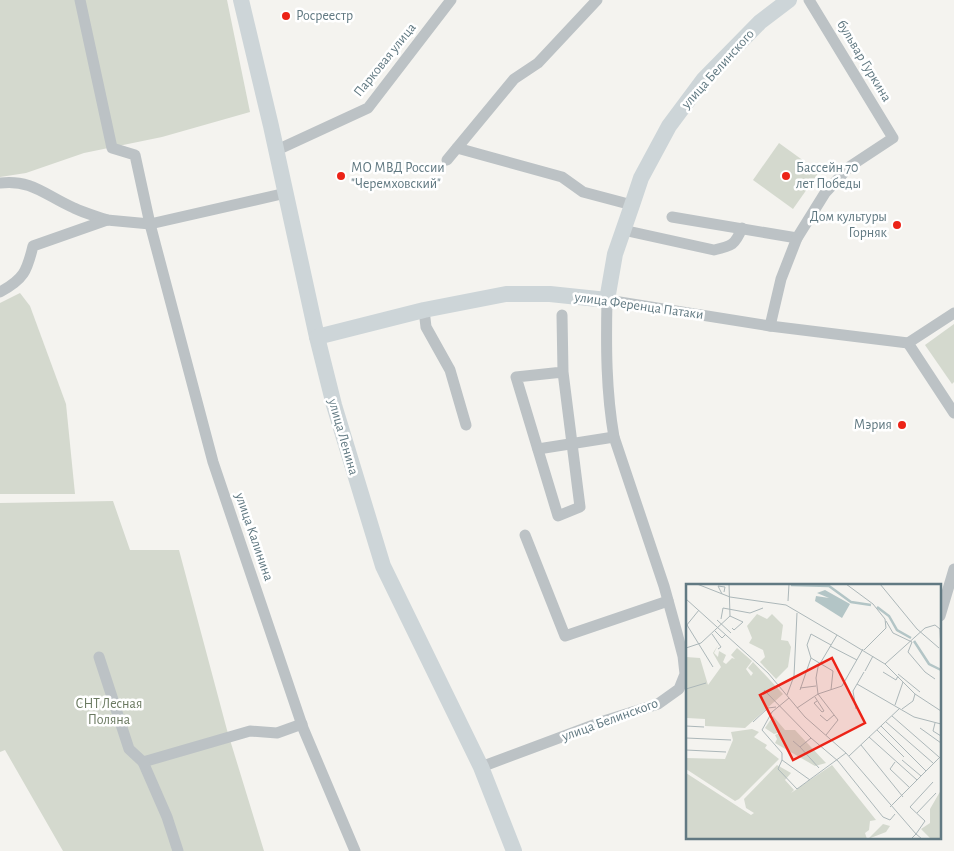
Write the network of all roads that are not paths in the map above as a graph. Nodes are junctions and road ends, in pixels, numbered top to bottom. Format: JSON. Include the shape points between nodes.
{"nodes":[{"id":1,"x":80,"y":0,"type":"edge"},
{"id":2,"x":241,"y":0,"type":"edge"},
{"id":3,"x":451,"y":0,"type":"edge"},
{"id":4,"x":597,"y":0,"type":"edge"},
{"id":5,"x":789,"y":0,"type":"edge"},
{"id":6,"x":809,"y":0,"type":"edge"},
{"id":7,"x":457,"y":148,"type":"junction"},
{"id":8,"x":277,"y":150,"type":"junction"},
{"id":9,"x":446,"y":160,"type":"dead end"},
{"id":10,"x":0,"y":184,"type":"edge"},
{"id":11,"x":286,"y":193,"type":"junction"},
{"id":12,"x":632,"y":205,"type":"junction"},
{"id":13,"x":672,"y":217,"type":"dead end"},
{"id":14,"x":107,"y":220,"type":"junction"},
{"id":15,"x":150,"y":224,"type":"junction"},
{"id":16,"x":742,"y":228,"type":"junction"},
{"id":17,"x":623,"y":230,"type":"junction"},
{"id":18,"x":797,"y":238,"type":"junction"},
{"id":19,"x":0,"y":292,"type":"edge"},
{"id":20,"x":607,"y":300,"type":"junction"},
{"id":21,"x":424,"y":310,"type":"junction"},
{"id":22,"x":954,"y":313,"type":"edge"},
{"id":23,"x":562,"y":315,"type":"dead end"},
{"id":24,"x":770,"y":326,"type":"junction"},
{"id":25,"x":317,"y":337,"type":"junction"},
{"id":26,"x":908,"y":344,"type":"junction"},
{"id":27,"x":563,"y":372,"type":"junction"},
{"id":28,"x":954,"y":413,"type":"edge"},
{"id":29,"x":466,"y":425,"type":"dead end"},
{"id":30,"x":614,"y":437,"type":"junction"},
{"id":31,"x":572,"y":443,"type":"junction"},
{"id":32,"x":538,"y":450,"type":"junction"},
{"id":33,"x":525,"y":535,"type":"dead end"},
{"id":34,"x":954,"y":569,"type":"edge"},
{"id":35,"x":668,"y":601,"type":"junction"},
{"id":36,"x":942,"y":609,"type":"edge"},
{"id":37,"x":99,"y":657,"type":"dead end"},
{"id":38,"x":302,"y":724,"type":"junction"},
{"id":39,"x":143,"y":762,"type":"junction"},
{"id":40,"x":481,"y":767,"type":"junction"},
{"id":41,"x":178,"y":851,"type":"edge"},
{"id":42,"x":356,"y":851,"type":"edge"},
{"id":43,"x":514,"y":851,"type":"edge"}],
"edges":[{"from":1,"to":15,"type":"street","name":"улица Калинина","via":[[112,148],[135,155]]},
{"from":2,"to":8,"type":"main road","name":"улица Ленина"},
{"from":3,"to":8,"type":"street","name":"Парковая улица","via":[[368,108]]},
{"from":4,"to":7,"type":"street","via":[[538,63],[514,79]]},
{"from":5,"to":12,"type":"main road","name":"улица Белинского","via":[[760,22],[692,95],[669,126]]},
{"from":6,"to":18,"type":"street","name":"бульвар Гуркина","via":[[893,138],[849,167],[826,193]]},
{"from":7,"to":9,"type":"street"},
{"from":7,"to":12,"type":"street","via":[[562,177],[583,192]]},
{"from":8,"to":11,"type":"main road","name":"улица Ленина"},
{"from":10,"to":14,"type":"street","via":[[26,184]]},
{"from":11,"to":15,"type":"street"},
{"from":11,"to":25,"type":"main road","name":"улица Ленина"},
{"from":12,"to":17,"type":"main road","name":"улица Белинского"},
{"from":13,"to":16,"type":"street"},
{"from":14,"to":15,"type":"street"},
{"from":14,"to":19,"type":"street","via":[[33,246],[23,273],[15,284]]},
{"from":15,"to":38,"type":"street","name":"улица Калинина","via":[[213,462]]},
{"from":16,"to":17,"type":"street","via":[[737,241],[729,247],[714,250]]},
{"from":16,"to":18,"type":"street"},
{"from":17,"to":20,"type":"main road","name":"улица Белинского"},
{"from":18,"to":24,"type":"street","via":[[781,280]]},
{"from":20,"to":21,"type":"main road","name":"улица Ференца Патаки","via":[[550,294],[506,294]]},
{"from":20,"to":24,"type":"street","name":"улица Ференца Патаки"},
{"from":20,"to":30,"type":"street","name":"улица Белинского","via":[[606,353]]},
{"from":21,"to":25,"type":"main road","name":"улица Ференца Патаки"},
{"from":21,"to":29,"type":"street","via":[[426,327],[450,370]]},
{"from":22,"to":26,"type":"street"},
{"from":23,"to":27,"type":"street"},
{"from":24,"to":26,"type":"street","name":"улица Ференца Патаки"},
{"from":25,"to":40,"type":"main road","name":"улица Ленина","via":[[336,414],[383,566]]},
{"from":26,"to":28,"type":"street"},
{"from":27,"to":31,"type":"street"},
{"from":27,"to":32,"type":"street","via":[[516,377]]},
{"from":30,"to":31,"type":"street"},
{"from":30,"to":35,"type":"street","name":"улица Белинского"},
{"from":31,"to":32,"type":"street"},
{"from":31,"to":32,"type":"street","via":[[580,507],[558,516]]},
{"from":33,"to":35,"type":"street","via":[[565,636]]},
{"from":34,"to":36,"type":"street"},
{"from":35,"to":40,"type":"street","name":"улица Белинского","via":[[683,656],[685,674],[679,689],[658,704]]},
{"from":37,"to":39,"type":"street","via":[[129,749]]},
{"from":38,"to":39,"type":"street","via":[[276,733],[250,731]]},
{"from":38,"to":42,"type":"street","name":"улица Калинина"},
{"from":39,"to":41,"type":"street","via":[[168,816]]},
{"from":40,"to":43,"type":"main road","name":"улица Ленина"}]}
